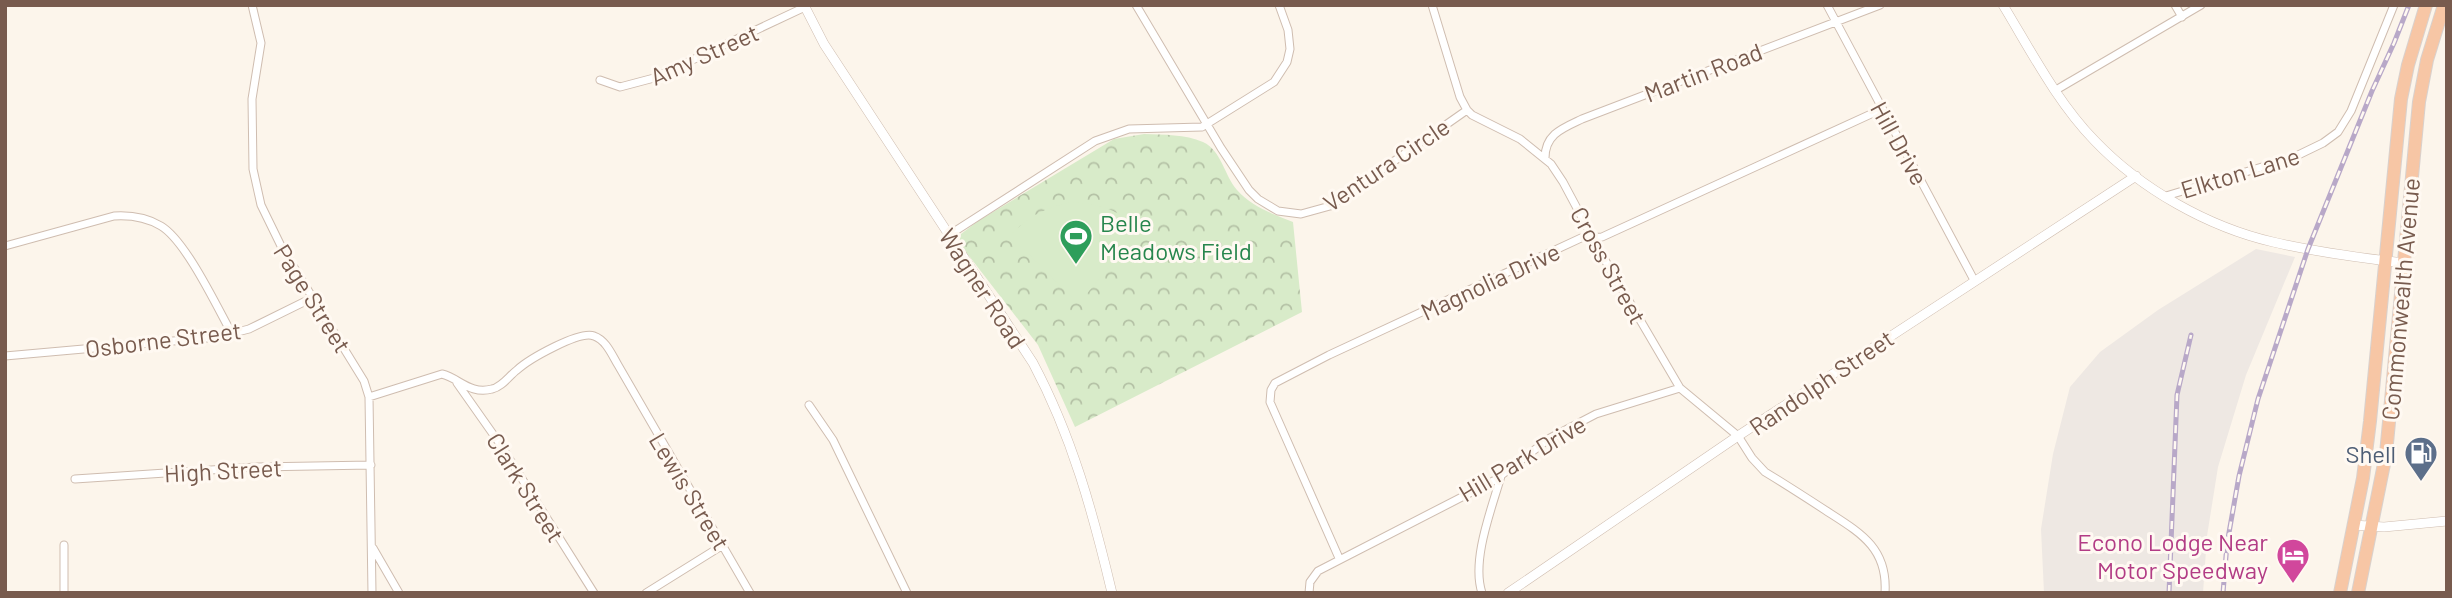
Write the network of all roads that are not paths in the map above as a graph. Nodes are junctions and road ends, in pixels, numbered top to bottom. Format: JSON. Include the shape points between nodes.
{"nodes":[{"id":1,"x":252,"y":5,"type":"edge"},
{"id":2,"x":1136,"y":5,"type":"edge"},
{"id":3,"x":1279,"y":5,"type":"edge"},
{"id":4,"x":1432,"y":5,"type":"edge"},
{"id":5,"x":1827,"y":5,"type":"edge"},
{"id":6,"x":1880,"y":5,"type":"edge"},
{"id":7,"x":2003,"y":5,"type":"edge"},
{"id":8,"x":2175,"y":5,"type":"edge"},
{"id":9,"x":2201,"y":5,"type":"edge"},
{"id":10,"x":2394,"y":5,"type":"edge"},
{"id":11,"x":2426,"y":5,"type":"edge"},
{"id":12,"x":2444,"y":5,"type":"edge"},
{"id":13,"x":805,"y":6,"type":"edge"},
{"id":14,"x":2182,"y":17,"type":"junction"},
{"id":15,"x":1835,"y":21,"type":"junction"},
{"id":16,"x":600,"y":80,"type":"dead end"},
{"id":17,"x":2056,"y":90,"type":"junction"},
{"id":18,"x":2401,"y":99,"type":"junction"},
{"id":19,"x":2419,"y":102,"type":"junction"},
{"id":20,"x":1882,"y":109,"type":"junction"},
{"id":21,"x":1467,"y":110,"type":"junction"},
{"id":22,"x":1207,"y":123,"type":"junction"},
{"id":23,"x":1545,"y":158,"type":"junction"},
{"id":24,"x":2136,"y":176,"type":"junction"},
{"id":25,"x":2166,"y":196,"type":"junction"},
{"id":26,"x":949,"y":235,"type":"junction"},
{"id":27,"x":1593,"y":238,"type":"junction"},
{"id":28,"x":5,"y":246,"type":"edge"},
{"id":29,"x":2386,"y":261,"type":"junction"},
{"id":30,"x":2404,"y":263,"type":"junction"},
{"id":31,"x":1974,"y":280,"type":"junction"},
{"id":32,"x":314,"y":297,"type":"junction"},
{"id":33,"x":232,"y":334,"type":"junction"},
{"id":34,"x":5,"y":356,"type":"edge"},
{"id":35,"x":457,"y":383,"type":"junction"},
{"id":36,"x":1680,"y":388,"type":"junction"},
{"id":37,"x":369,"y":397,"type":"junction"},
{"id":38,"x":809,"y":405,"type":"dead end"},
{"id":39,"x":1738,"y":436,"type":"junction"},
{"id":40,"x":372,"y":465,"type":"junction"},
{"id":41,"x":1501,"y":476,"type":"junction"},
{"id":42,"x":75,"y":479,"type":"dead end"},
{"id":43,"x":2447,"y":521,"type":"edge"},
{"id":44,"x":2353,"y":525,"type":"junction"},
{"id":45,"x":2371,"y":527,"type":"junction"},
{"id":46,"x":64,"y":545,"type":"dead end"},
{"id":47,"x":372,"y":545,"type":"junction"},
{"id":48,"x":723,"y":545,"type":"junction"},
{"id":49,"x":1339,"y":558,"type":"junction"},
{"id":50,"x":64,"y":593,"type":"edge"},
{"id":51,"x":372,"y":593,"type":"edge"},
{"id":52,"x":399,"y":593,"type":"edge"},
{"id":53,"x":594,"y":593,"type":"edge"},
{"id":54,"x":646,"y":593,"type":"edge"},
{"id":55,"x":750,"y":593,"type":"edge"},
{"id":56,"x":907,"y":593,"type":"edge"},
{"id":57,"x":1112,"y":593,"type":"edge"},
{"id":58,"x":1309,"y":593,"type":"edge"},
{"id":59,"x":1482,"y":593,"type":"edge"},
{"id":60,"x":1508,"y":593,"type":"edge"},
{"id":61,"x":1885,"y":593,"type":"edge"},
{"id":62,"x":2340,"y":593,"type":"edge"},
{"id":63,"x":2358,"y":593,"type":"edge"}],
"edges":[{"from":1,"to":32,"type":"street","name":"Page Street","via":[[261,43],[252,99],[256,187],[268,224]]},
{"from":2,"to":22,"type":"street","name":"Ventura Circle"},
{"from":3,"to":22,"type":"street","via":[[1290,39],[1282,72],[1274,82]]},
{"from":4,"to":21,"type":"street","name":"Ventura Circle"},
{"from":5,"to":15,"type":"street","name":"Hill Drive"},
{"from":6,"to":15,"type":"street","name":"Martin Road"},
{"from":7,"to":17,"type":"street"},
{"from":8,"to":14,"type":"street"},
{"from":9,"to":14,"type":"street"},
{"from":10,"to":25,"type":"street","name":"Elkton Lane","via":[[2338,132],[2292,158]]},
{"from":11,"to":18,"type":"highway","name":"Commonwealth Avenue"},
{"from":12,"to":19,"type":"highway","name":"Commonwealth Avenue"},
{"from":13,"to":16,"type":"street","name":"Amy Street","via":[[654,78],[620,87]]},
{"from":13,"to":26,"type":"street","name":"Wagner Road","via":[[824,44]]},
{"from":14,"to":17,"type":"street"},
{"from":15,"to":20,"type":"street","name":"Hill Drive"},
{"from":15,"to":23,"type":"street","name":"Martin Road","via":[[1582,119],[1550,137]]},
{"from":17,"to":24,"type":"street","via":[[2096,142]]},
{"from":18,"to":19,"type":"highway"},
{"from":18,"to":29,"type":"highway","name":"Commonwealth Avenue"},
{"from":19,"to":30,"type":"highway","name":"Commonwealth Avenue"},
{"from":20,"to":27,"type":"street","name":"Magnolia Drive"},
{"from":20,"to":31,"type":"street","name":"Hill Drive"},
{"from":21,"to":22,"type":"street","name":"Ventura Circle","via":[[1340,200],[1301,214],[1279,211],[1258,199]]},
{"from":21,"to":23,"type":"street","name":"Cross Street"},
{"from":22,"to":26,"type":"street","via":[[1196,128],[1129,129],[1107,135]]},
{"from":23,"to":27,"type":"street","name":"Cross Street"},
{"from":24,"to":25,"type":"street"},
{"from":24,"to":31,"type":"street","name":"Randolph Street"},
{"from":25,"to":29,"type":"street","via":[[2213,222],[2273,242]]},
{"from":26,"to":57,"type":"street","name":"Wagner Road","via":[[1051,397],[1086,489]]},
{"from":27,"to":36,"type":"street","name":"Cross Street"},
{"from":27,"to":49,"type":"street","name":"Magnolia Drive","via":[[1581,238],[1275,383],[1270,402]]},
{"from":28,"to":33,"type":"street","via":[[114,216],[153,222],[185,253]]},
{"from":29,"to":30,"type":"street"},
{"from":29,"to":44,"type":"highway","name":"Commonwealth Avenue","via":[[2371,421]]},
{"from":30,"to":45,"type":"highway","name":"Commonwealth Avenue","via":[[2386,454]]},
{"from":31,"to":39,"type":"street","name":"Randolph Street"},
{"from":32,"to":33,"type":"street","name":"Osborne Street"},
{"from":32,"to":37,"type":"street","name":"Page Street"},
{"from":33,"to":34,"type":"street","name":"Osborne Street"},
{"from":35,"to":37,"type":"street","name":"Lewis Street","via":[[448,375],[436,374]]},
{"from":35,"to":48,"type":"street","name":"Lewis Street","via":[[476,389],[496,388],[519,367],[580,335],[603,341]]},
{"from":35,"to":53,"type":"street","name":"Clark Street"},
{"from":36,"to":39,"type":"street","name":"Cross Street"},
{"from":36,"to":41,"type":"street","name":"Hill Park Drive","via":[[1596,414],[1550,438]]},
{"from":37,"to":40,"type":"street","name":"Page Street"},
{"from":38,"to":56,"type":"street","via":[[833,440]]},
{"from":39,"to":60,"type":"street","name":"Randolph Street"},
{"from":39,"to":61,"type":"street","name":"Cross Street","via":[[1765,471],[1868,540],[1884,570]]},
{"from":40,"to":42,"type":"street","name":"High Street"},
{"from":40,"to":47,"type":"street","name":"Page Street"},
{"from":41,"to":49,"type":"street","name":"Hill Park Drive"},
{"from":41,"to":59,"type":"street","via":[[1483,544]]},
{"from":43,"to":45,"type":"street"},
{"from":44,"to":45,"type":"street"},
{"from":44,"to":62,"type":"highway","name":"Commonwealth Avenue"},
{"from":45,"to":63,"type":"highway","name":"Commonwealth Avenue"},
{"from":46,"to":50,"type":"street"},
{"from":47,"to":51,"type":"street","name":"Page Street"},
{"from":47,"to":52,"type":"street"},
{"from":48,"to":54,"type":"street"},
{"from":48,"to":55,"type":"street","name":"Lewis Street"},
{"from":49,"to":58,"type":"street","name":"Hill Park Drive","via":[[1313,576]]}]}
